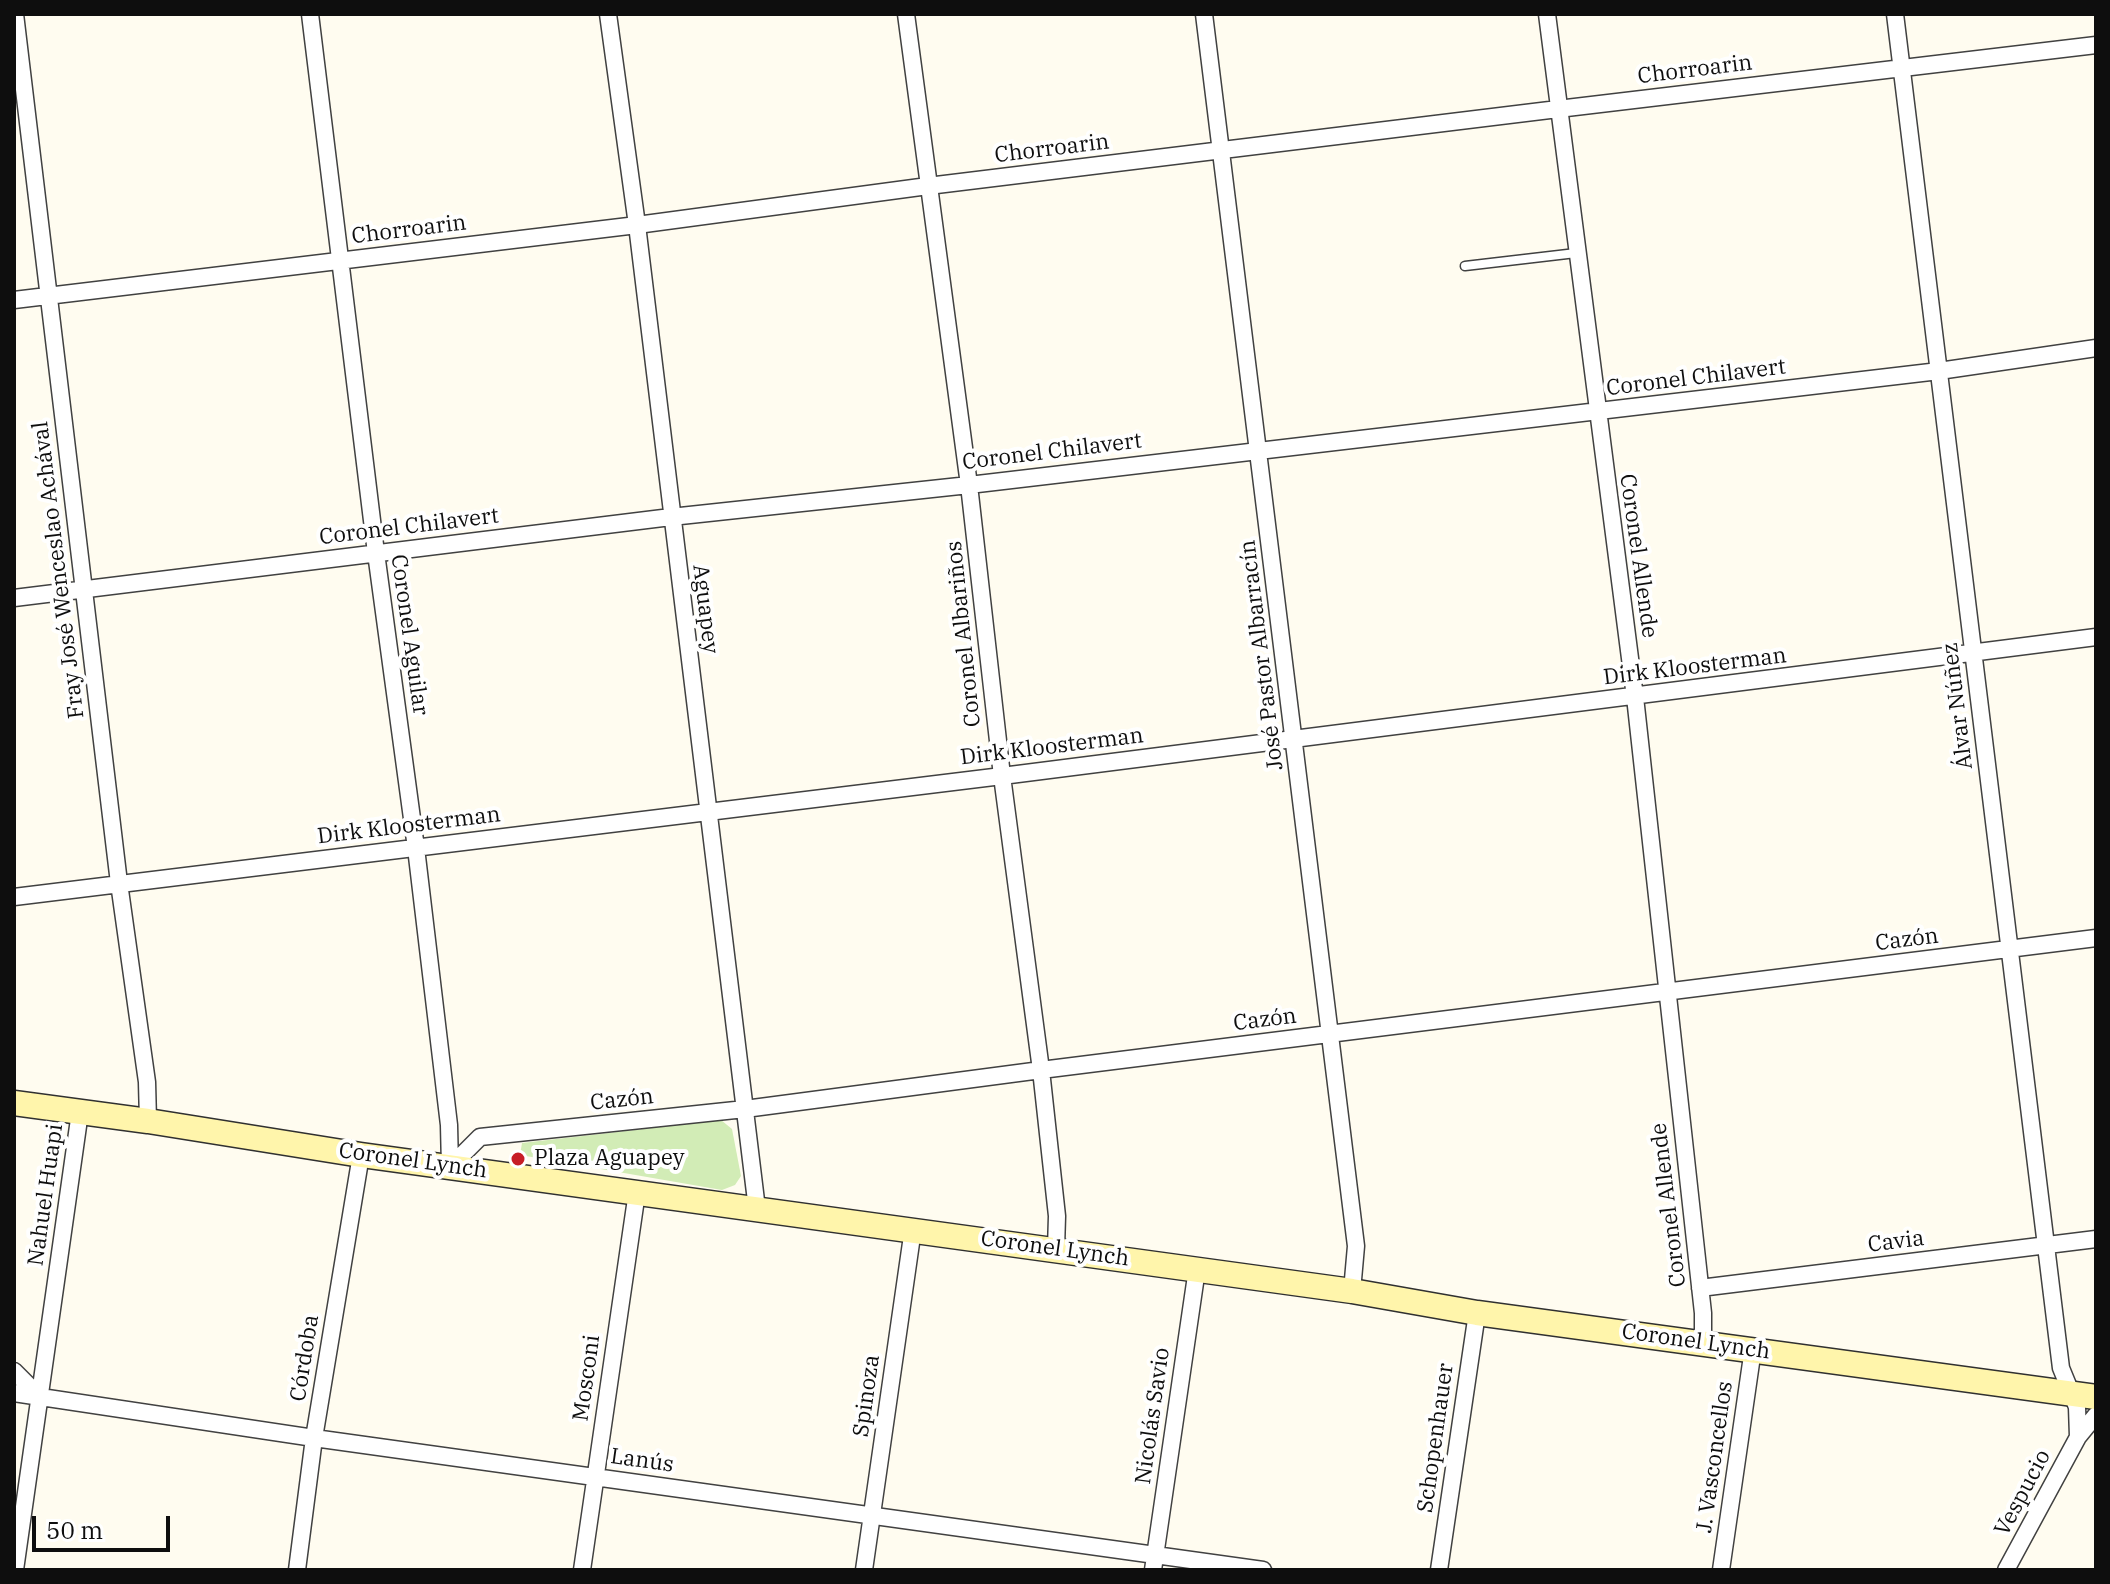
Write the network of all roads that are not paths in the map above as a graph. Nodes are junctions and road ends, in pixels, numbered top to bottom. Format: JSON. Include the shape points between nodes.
{"nodes":[{"id":1,"x":15,"y":14,"type":"edge"},
{"id":2,"x":310,"y":14,"type":"edge"},
{"id":3,"x":608,"y":14,"type":"edge"},
{"id":4,"x":906,"y":14,"type":"edge"},
{"id":5,"x":1204,"y":14,"type":"edge"},
{"id":6,"x":1547,"y":14,"type":"edge"},
{"id":7,"x":1895,"y":14,"type":"edge"},
{"id":8,"x":2096,"y":45,"type":"edge"},
{"id":9,"x":1902,"y":67,"type":"junction"},
{"id":10,"x":1558,"y":109,"type":"junction"},
{"id":11,"x":1221,"y":152,"type":"junction"},
{"id":12,"x":928,"y":186,"type":"junction"},
{"id":13,"x":637,"y":225,"type":"junction"},
{"id":14,"x":1576,"y":253,"type":"junction"},
{"id":15,"x":342,"y":260,"type":"junction"},
{"id":16,"x":1465,"y":266,"type":"dead end"},
{"id":17,"x":48,"y":295,"type":"junction"},
{"id":18,"x":14,"y":300,"type":"edge"},
{"id":19,"x":2096,"y":348,"type":"edge"},
{"id":20,"x":1939,"y":371,"type":"junction"},
{"id":21,"x":1596,"y":412,"type":"junction"},
{"id":22,"x":1259,"y":449,"type":"junction"},
{"id":23,"x":969,"y":485,"type":"junction"},
{"id":24,"x":671,"y":517,"type":"junction"},
{"id":25,"x":376,"y":553,"type":"junction"},
{"id":26,"x":84,"y":590,"type":"junction"},
{"id":27,"x":14,"y":598,"type":"edge"},
{"id":28,"x":2096,"y":637,"type":"edge"},
{"id":29,"x":1974,"y":652,"type":"junction"},
{"id":30,"x":1635,"y":697,"type":"junction"},
{"id":31,"x":1294,"y":738,"type":"junction"},
{"id":32,"x":1002,"y":776,"type":"junction"},
{"id":33,"x":708,"y":810,"type":"junction"},
{"id":34,"x":416,"y":848,"type":"junction"},
{"id":35,"x":119,"y":883,"type":"junction"},
{"id":36,"x":14,"y":897,"type":"edge"},
{"id":37,"x":2096,"y":938,"type":"edge"},
{"id":38,"x":2009,"y":949,"type":"junction"},
{"id":39,"x":1667,"y":993,"type":"junction"},
{"id":40,"x":1330,"y":1034,"type":"junction"},
{"id":41,"x":1041,"y":1070,"type":"junction"},
{"id":42,"x":14,"y":1103,"type":"edge"},
{"id":43,"x":745,"y":1109,"type":"junction"},
{"id":44,"x":80,"y":1112,"type":"junction"},
{"id":45,"x":148,"y":1121,"type":"junction"},
{"id":46,"x":361,"y":1155,"type":"junction"},
{"id":47,"x":450,"y":1167,"type":"junction"},
{"id":48,"x":637,"y":1192,"type":"junction"},
{"id":49,"x":757,"y":1209,"type":"junction"},
{"id":50,"x":913,"y":1229,"type":"junction"},
{"id":51,"x":2096,"y":1239,"type":"edge"},
{"id":52,"x":2048,"y":1246,"type":"junction"},
{"id":53,"x":1056,"y":1249,"type":"junction"},
{"id":54,"x":1197,"y":1269,"type":"junction"},
{"id":55,"x":1700,"y":1288,"type":"junction"},
{"id":56,"x":1352,"y":1291,"type":"junction"},
{"id":57,"x":1477,"y":1313,"type":"junction"},
{"id":58,"x":1703,"y":1342,"type":"junction"},
{"id":59,"x":1753,"y":1349,"type":"junction"},
{"id":60,"x":14,"y":1371,"type":"edge"},
{"id":61,"x":2070,"y":1392,"type":"junction"},
{"id":62,"x":14,"y":1393,"type":"edge"},
{"id":63,"x":40,"y":1397,"type":"junction"},
{"id":64,"x":2096,"y":1397,"type":"edge"},
{"id":65,"x":2096,"y":1415,"type":"edge"},
{"id":66,"x":2078,"y":1437,"type":"junction"},
{"id":67,"x":314,"y":1438,"type":"junction"},
{"id":68,"x":595,"y":1477,"type":"junction"},
{"id":69,"x":871,"y":1516,"type":"junction"},
{"id":70,"x":1154,"y":1562,"type":"edge"},
{"id":71,"x":15,"y":1570,"type":"edge"},
{"id":72,"x":297,"y":1570,"type":"edge"},
{"id":73,"x":582,"y":1570,"type":"edge"},
{"id":74,"x":864,"y":1570,"type":"edge"},
{"id":75,"x":1263,"y":1570,"type":"edge"},
{"id":76,"x":1439,"y":1570,"type":"edge"},
{"id":77,"x":1721,"y":1570,"type":"edge"},
{"id":78,"x":2006,"y":1570,"type":"edge"}],
"edges":[{"from":1,"to":17,"type":"street","name":"Fray José Wenceslao Achával"},
{"from":2,"to":15,"type":"street","name":"Coronel Aguilar"},
{"from":3,"to":13,"type":"street","name":"Aguapey"},
{"from":4,"to":12,"type":"street","name":"Coronel Albariños"},
{"from":5,"to":11,"type":"street","name":"José Pastor Albarracín"},
{"from":6,"to":10,"type":"street","name":"Coronel Allende"},
{"from":7,"to":9,"type":"street","name":"Álvar Núñez"},
{"from":8,"to":9,"type":"street","name":"Chorroarin"},
{"from":9,"to":10,"type":"street","name":"Chorroarin"},
{"from":9,"to":20,"type":"street","name":"Álvar Núñez"},
{"from":10,"to":11,"type":"street","name":"Chorroarin"},
{"from":10,"to":14,"type":"street","name":"Coronel Allende"},
{"from":11,"to":12,"type":"street","name":"Chorroarin"},
{"from":11,"to":22,"type":"street","name":"José Pastor Albarracín"},
{"from":12,"to":13,"type":"street","name":"Chorroarin"},
{"from":12,"to":23,"type":"street","name":"Coronel Albariños"},
{"from":13,"to":15,"type":"street","name":"Chorroarin"},
{"from":13,"to":24,"type":"street","name":"Aguapey"},
{"from":14,"to":16,"type":"lane"},
{"from":14,"to":21,"type":"street","name":"Coronel Allende"},
{"from":15,"to":17,"type":"street","name":"Chorroarin"},
{"from":15,"to":25,"type":"street","name":"Coronel Aguilar"},
{"from":17,"to":18,"type":"street","name":"Chorroarin"},
{"from":17,"to":26,"type":"street","name":"Fray José Wenceslao Achával"},
{"from":19,"to":20,"type":"street","name":"Coronel Chilavert"},
{"from":20,"to":21,"type":"street","name":"Coronel Chilavert"},
{"from":20,"to":29,"type":"street","name":"Álvar Núñez"},
{"from":21,"to":22,"type":"street","name":"Coronel Chilavert"},
{"from":21,"to":30,"type":"street","name":"Coronel Allende"},
{"from":22,"to":23,"type":"street","name":"Coronel Chilavert"},
{"from":22,"to":31,"type":"street","name":"José Pastor Albarracín"},
{"from":23,"to":24,"type":"street","name":"Coronel Chilavert"},
{"from":23,"to":32,"type":"street","name":"Coronel Albariños"},
{"from":24,"to":25,"type":"street","name":"Coronel Chilavert"},
{"from":24,"to":33,"type":"street","name":"Aguapey"},
{"from":25,"to":26,"type":"street","name":"Coronel Chilavert"},
{"from":25,"to":34,"type":"street","name":"Coronel Aguilar"},
{"from":26,"to":27,"type":"street","name":"Coronel Chilavert"},
{"from":26,"to":35,"type":"street","name":"Fray José Wenceslao Achával"},
{"from":28,"to":29,"type":"street","name":"Dirk Kloosterman"},
{"from":29,"to":30,"type":"street","name":"Dirk Kloosterman"},
{"from":29,"to":38,"type":"street","name":"Álvar Núñez"},
{"from":30,"to":31,"type":"street","name":"Dirk Kloosterman"},
{"from":30,"to":39,"type":"street","name":"Coronel Allende"},
{"from":31,"to":32,"type":"street","name":"Dirk Kloosterman"},
{"from":31,"to":40,"type":"street","name":"José Pastor Albarracín"},
{"from":32,"to":33,"type":"street","name":"Dirk Kloosterman"},
{"from":32,"to":41,"type":"street","name":"Coronel Albariños"},
{"from":33,"to":34,"type":"street","name":"Dirk Kloosterman"},
{"from":33,"to":43,"type":"street","name":"Aguapey"},
{"from":34,"to":35,"type":"street","name":"Dirk Kloosterman"},
{"from":34,"to":47,"type":"street","name":"Coronel Aguilar"},
{"from":35,"to":36,"type":"street","name":"Dirk Kloosterman"},
{"from":35,"to":45,"type":"street","name":"Fray José Wenceslao Achával"},
{"from":37,"to":38,"type":"street","name":"Cazón"},
{"from":38,"to":39,"type":"street","name":"Cazón"},
{"from":38,"to":52,"type":"street","name":"Álvar Núñez"},
{"from":39,"to":40,"type":"street","name":"Cazón"},
{"from":39,"to":55,"type":"street","name":"Coronel Allende"},
{"from":40,"to":41,"type":"street","name":"Cazón"},
{"from":40,"to":56,"type":"street","name":"José Pastor Albarracín","via":[[1356,1246]]},
{"from":41,"to":43,"type":"street","name":"Cazón"},
{"from":41,"to":53,"type":"street","name":"Coronel Albariños"},
{"from":42,"to":44,"type":"street","name":"Coronel Lynch"},
{"from":43,"to":47,"type":"street","name":"Cazón","via":[[480,1137]]},
{"from":43,"to":49,"type":"street","name":"Aguapey"},
{"from":44,"to":45,"type":"street","name":"Coronel Lynch"},
{"from":44,"to":63,"type":"street","name":"Nahuel Huapi"},
{"from":45,"to":46,"type":"street","name":"Coronel Lynch"},
{"from":46,"to":47,"type":"street","name":"Coronel Lynch"},
{"from":46,"to":67,"type":"street","name":"Córdoba"},
{"from":47,"to":48,"type":"street","name":"Coronel Lynch"},
{"from":48,"to":49,"type":"street","name":"Coronel Lynch"},
{"from":48,"to":68,"type":"street","name":"Mosconi"},
{"from":49,"to":50,"type":"street","name":"Coronel Lynch"},
{"from":50,"to":53,"type":"street","name":"Coronel Lynch"},
{"from":50,"to":69,"type":"street","name":"Spinoza"},
{"from":51,"to":52,"type":"street","name":"Cavia"},
{"from":52,"to":55,"type":"street","name":"Cavia"},
{"from":52,"to":61,"type":"street","name":"Álvar Núñez","via":[[2061,1368]]},
{"from":53,"to":54,"type":"street","name":"Coronel Lynch"},
{"from":54,"to":56,"type":"street","name":"Coronel Lynch"},
{"from":54,"to":70,"type":"street","name":"Nicolás Savio"},
{"from":55,"to":58,"type":"street","name":"Coronel Allende"},
{"from":56,"to":57,"type":"street","name":"Coronel Lynch"},
{"from":57,"to":58,"type":"street","name":"Coronel Lynch"},
{"from":57,"to":76,"type":"street","name":"Schopenhauer"},
{"from":58,"to":59,"type":"street","name":"Coronel Lynch"},
{"from":59,"to":61,"type":"street","name":"Coronel Lynch"},
{"from":59,"to":77,"type":"street","name":"J. Vasconcellos"},
{"from":60,"to":63,"type":"street"},
{"from":61,"to":64,"type":"street","name":"Coronel Lynch"},
{"from":61,"to":66,"type":"street","name":"Vespucio","via":[[2077,1407]]},
{"from":62,"to":63,"type":"street","name":"Lanús"},
{"from":63,"to":67,"type":"street","name":"Lanús"},
{"from":63,"to":71,"type":"street","name":"Nahuel Huapi"},
{"from":65,"to":66,"type":"street","name":"Vespucio"},
{"from":66,"to":78,"type":"street","name":"Vespucio"},
{"from":67,"to":68,"type":"street","name":"Lanús"},
{"from":67,"to":72,"type":"street","name":"Córdoba"},
{"from":68,"to":69,"type":"street","name":"Lanús"},
{"from":68,"to":73,"type":"street","name":"Mosconi"},
{"from":69,"to":70,"type":"street","name":"Lanús"},
{"from":69,"to":74,"type":"street","name":"Spinoza"},
{"from":70,"to":75,"type":"street","name":"Lanús"}]}
